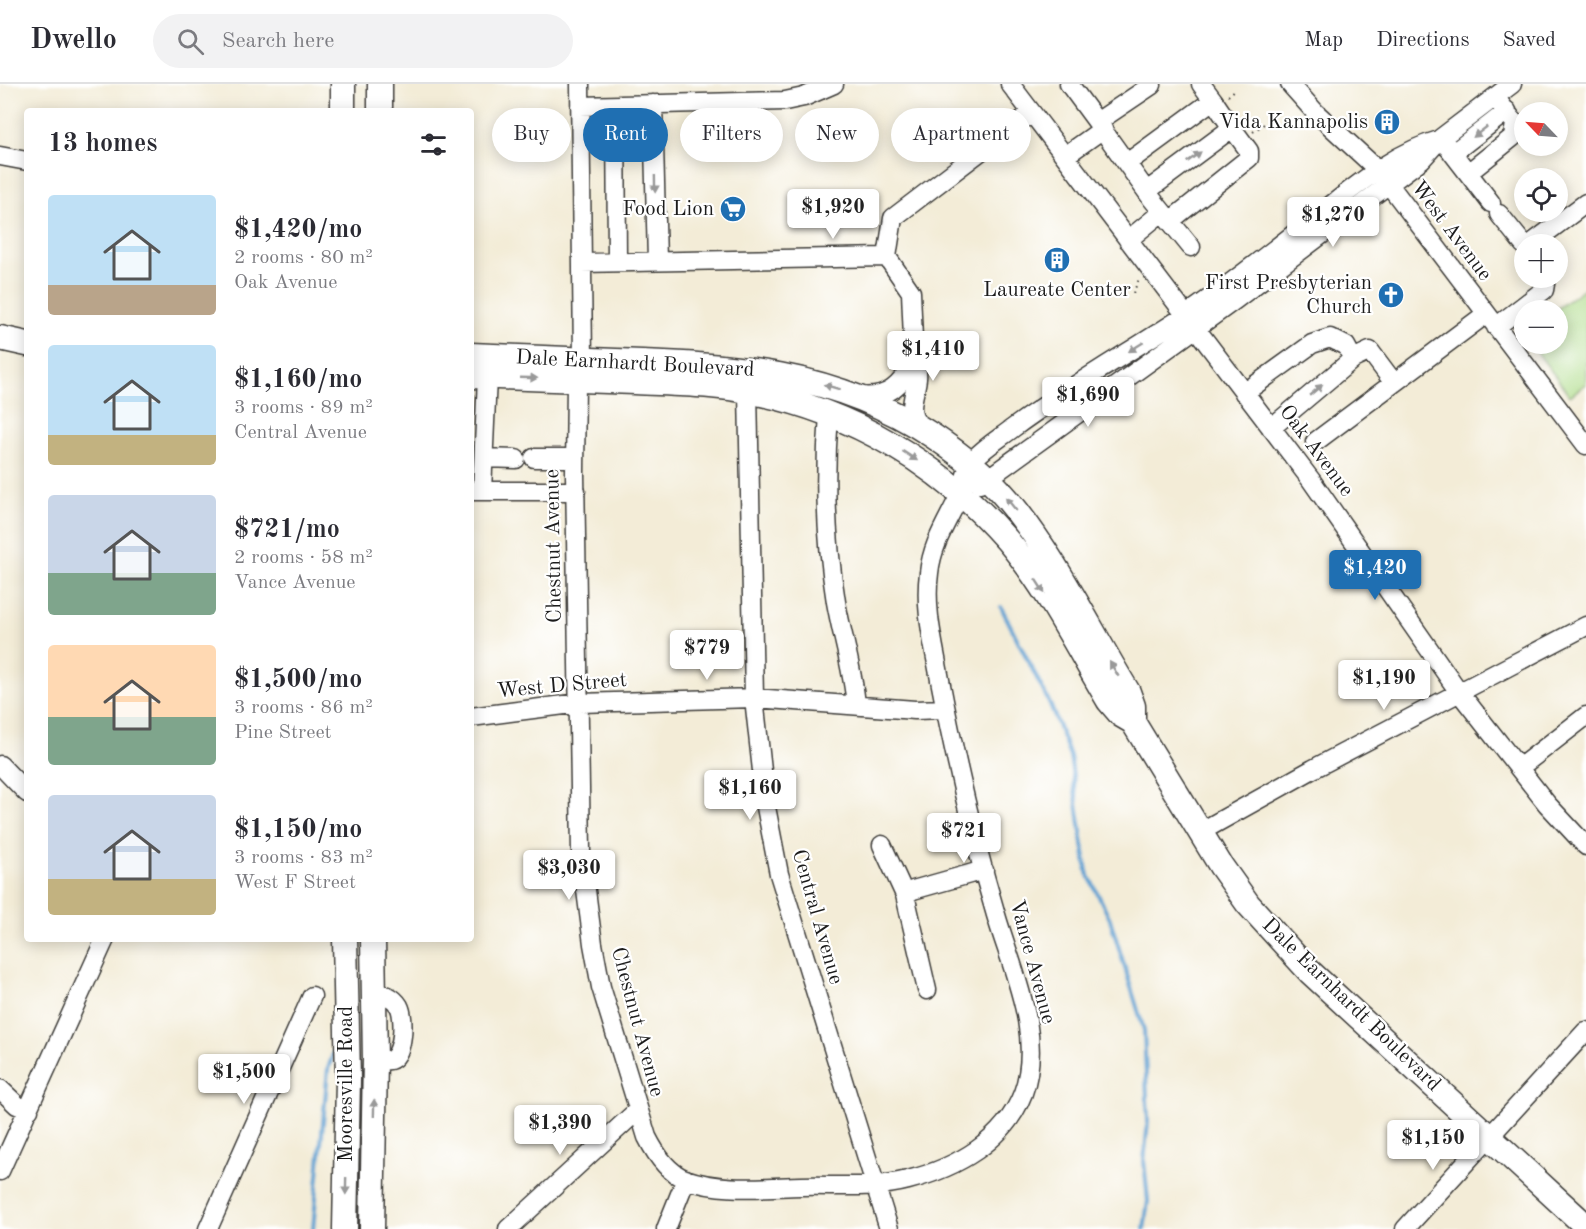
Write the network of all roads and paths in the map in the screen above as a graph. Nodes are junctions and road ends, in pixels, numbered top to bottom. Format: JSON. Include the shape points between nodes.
{"nodes":[{"id":1,"x":343,"y":84,"type":"edge"},
{"id":2,"x":380,"y":84,"type":"edge"},
{"id":3,"x":580,"y":84,"type":"edge"},
{"id":4,"x":834,"y":84,"type":"edge"},
{"id":5,"x":1010,"y":84,"type":"edge"},
{"id":6,"x":1069,"y":84,"type":"edge"},
{"id":7,"x":1201,"y":84,"type":"edge"},
{"id":8,"x":1290,"y":84,"type":"edge"},
{"id":9,"x":1512,"y":84,"type":"edge"},
{"id":10,"x":1152,"y":85,"type":"edge"},
{"id":11,"x":1237,"y":88,"type":"dead end"},
{"id":12,"x":1220,"y":98,"type":"junction"},
{"id":13,"x":653,"y":104,"type":"junction"},
{"id":14,"x":1501,"y":104,"type":"junction"},
{"id":15,"x":580,"y":106,"type":"junction"},
{"id":16,"x":616,"y":106,"type":"junction"},
{"id":17,"x":343,"y":108,"type":"edge"},
{"id":18,"x":380,"y":108,"type":"edge"},
{"id":19,"x":1032,"y":113,"type":"junction"},
{"id":20,"x":1264,"y":124,"type":"dead end"},
{"id":21,"x":1100,"y":125,"type":"junction"},
{"id":22,"x":1232,"y":128,"type":"junction"},
{"id":23,"x":1253,"y":132,"type":"dead end"},
{"id":24,"x":1440,"y":139,"type":"junction"},
{"id":25,"x":1452,"y":153,"type":"junction"},
{"id":26,"x":0,"y":156,"type":"edge"},
{"id":27,"x":1065,"y":156,"type":"junction"},
{"id":28,"x":24,"y":160,"type":"edge"},
{"id":29,"x":1127,"y":164,"type":"junction"},
{"id":30,"x":1468,"y":173,"type":"junction"},
{"id":31,"x":1383,"y":177,"type":"junction"},
{"id":32,"x":1147,"y":191,"type":"junction"},
{"id":33,"x":1586,"y":203,"type":"edge"},
{"id":34,"x":1166,"y":216,"type":"junction"},
{"id":35,"x":1515,"y":234,"type":"edge"},
{"id":36,"x":1544,"y":234,"type":"edge"},
{"id":37,"x":1128,"y":240,"type":"junction"},
{"id":38,"x":1191,"y":247,"type":"dead end"},
{"id":39,"x":887,"y":257,"type":"junction"},
{"id":40,"x":657,"y":261,"type":"junction"},
{"id":41,"x":582,"y":262,"type":"junction"},
{"id":42,"x":617,"y":262,"type":"junction"},
{"id":43,"x":1545,"y":288,"type":"edge"},
{"id":44,"x":1491,"y":320,"type":"junction"},
{"id":45,"x":1190,"y":322,"type":"junction"},
{"id":46,"x":0,"y":338,"type":"edge"},
{"id":47,"x":24,"y":343,"type":"edge"},
{"id":48,"x":474,"y":355,"type":"edge"},
{"id":49,"x":1353,"y":359,"type":"junction"},
{"id":50,"x":914,"y":362,"type":"junction"},
{"id":51,"x":580,"y":370,"type":"junction"},
{"id":52,"x":479,"y":376,"type":"edge"},
{"id":53,"x":1394,"y":383,"type":"junction"},
{"id":54,"x":748,"y":391,"type":"junction"},
{"id":55,"x":1244,"y":393,"type":"junction"},
{"id":56,"x":858,"y":395,"type":"junction"},
{"id":57,"x":829,"y":414,"type":"junction"},
{"id":58,"x":921,"y":428,"type":"junction"},
{"id":59,"x":1271,"y":428,"type":"junction"},
{"id":60,"x":1315,"y":442,"type":"dead end"},
{"id":61,"x":1586,"y":445,"type":"edge"},
{"id":62,"x":484,"y":458,"type":"junction"},
{"id":63,"x":575,"y":458,"type":"junction"},
{"id":64,"x":970,"y":463,"type":"junction"},
{"id":65,"x":989,"y":480,"type":"junction"},
{"id":66,"x":576,"y":490,"type":"junction"},
{"id":67,"x":476,"y":491,"type":"edge"},
{"id":68,"x":961,"y":494,"type":"junction"},
{"id":69,"x":1583,"y":633,"type":"edge"},
{"id":70,"x":1459,"y":692,"type":"junction"},
{"id":71,"x":754,"y":698,"type":"junction"},
{"id":72,"x":580,"y":703,"type":"junction"},
{"id":73,"x":856,"y":705,"type":"junction"},
{"id":74,"x":945,"y":709,"type":"junction"},
{"id":75,"x":474,"y":717,"type":"edge"},
{"id":76,"x":1586,"y":717,"type":"edge"},
{"id":77,"x":1133,"y":722,"type":"junction"},
{"id":78,"x":0,"y":765,"type":"edge"},
{"id":79,"x":1519,"y":768,"type":"junction"},
{"id":80,"x":24,"y":790,"type":"edge"},
{"id":81,"x":1200,"y":832,"type":"junction"},
{"id":82,"x":882,"y":845,"type":"dead end"},
{"id":83,"x":1586,"y":846,"type":"edge"},
{"id":84,"x":984,"y":870,"type":"junction"},
{"id":85,"x":905,"y":895,"type":"junction"},
{"id":86,"x":104,"y":942,"type":"edge"},
{"id":87,"x":345,"y":942,"type":"edge"},
{"id":88,"x":373,"y":942,"type":"edge"},
{"id":89,"x":927,"y":990,"type":"dead end"},
{"id":90,"x":312,"y":996,"type":"dead end"},
{"id":91,"x":1583,"y":1038,"type":"edge"},
{"id":92,"x":0,"y":1089,"type":"edge"},
{"id":93,"x":29,"y":1110,"type":"junction"},
{"id":94,"x":638,"y":1110,"type":"junction"},
{"id":95,"x":1488,"y":1137,"type":"junction"},
{"id":96,"x":0,"y":1171,"type":"edge"},
{"id":97,"x":686,"y":1179,"type":"junction"},
{"id":98,"x":875,"y":1184,"type":"junction"},
{"id":99,"x":1586,"y":1226,"type":"edge"},
{"id":100,"x":208,"y":1229,"type":"edge"},
{"id":101,"x":345,"y":1229,"type":"edge"},
{"id":102,"x":372,"y":1229,"type":"edge"},
{"id":103,"x":508,"y":1229,"type":"edge"},
{"id":104,"x":666,"y":1229,"type":"edge"},
{"id":105,"x":889,"y":1229,"type":"edge"},
{"id":106,"x":1405,"y":1229,"type":"edge"}],
"edges":[{"from":1,"to":17,"type":"main road"},
{"from":2,"to":18,"type":"main road"},
{"from":3,"to":15,"type":"street","name":"Chestnut Avenue"},
{"from":4,"to":13,"type":"street","via":[[784,101]]},
{"from":5,"to":19,"type":"street","name":"Oak Avenue"},
{"from":6,"to":21,"type":"street"},
{"from":7,"to":12,"type":"street"},
{"from":8,"to":31,"type":"street","name":"West Avenue"},
{"from":9,"to":14,"type":"street"},
{"from":10,"to":21,"type":"street"},
{"from":11,"to":12,"type":"path"},
{"from":12,"to":22,"type":"street"},
{"from":12,"to":29,"type":"street"},
{"from":13,"to":16,"type":"street"},
{"from":13,"to":40,"type":"street","one_way":true},
{"from":14,"to":24,"type":"street"},
{"from":14,"to":25,"type":"street","one_way":true},
{"from":14,"to":30,"type":"street","via":[[1515,123],[1513,137]]},
{"from":15,"to":16,"type":"street"},
{"from":15,"to":41,"type":"street","name":"Chestnut Avenue"},
{"from":16,"to":42,"type":"street"},
{"from":19,"to":27,"type":"street","name":"Oak Avenue"},
{"from":19,"to":39,"type":"street","via":[[893,218]]},
{"from":20,"to":23,"type":"path"},
{"from":21,"to":27,"type":"street"},
{"from":21,"to":29,"type":"street"},
{"from":32,"to":22,"type":"street","one_way":true},
{"from":22,"to":34,"type":"street","via":[[1249,151],[1249,158]]},
{"from":24,"to":25,"type":"street"},
{"from":24,"to":31,"type":"street","via":[[1422,159]]},
{"from":25,"to":30,"type":"street"},
{"from":26,"to":28,"type":"street"},
{"from":27,"to":37,"type":"street","name":"Oak Avenue"},
{"from":29,"to":32,"type":"street"},
{"from":30,"to":35,"type":"street"},
{"from":31,"to":44,"type":"street","name":"West Avenue"},
{"from":31,"to":45,"type":"street"},
{"from":32,"to":34,"type":"street"},
{"from":33,"to":36,"type":"street"},
{"from":34,"to":37,"type":"street"},
{"from":34,"to":38,"type":"street"},
{"from":37,"to":45,"type":"street","name":"Oak Avenue"},
{"from":39,"to":40,"type":"street"},
{"from":39,"to":50,"type":"street","via":[[911,292]]},
{"from":40,"to":42,"type":"street"},
{"from":41,"to":42,"type":"street"},
{"from":41,"to":51,"type":"street","name":"Chestnut Avenue"},
{"from":43,"to":44,"type":"street"},
{"from":44,"to":53,"type":"street"},
{"from":44,"to":61,"type":"street","name":"West Avenue"},
{"from":45,"to":55,"type":"street","name":"Oak Avenue"},
{"from":45,"to":64,"type":"street","one_way":true,"via":[[1048,402]]},
{"from":45,"to":65,"type":"street"},
{"from":46,"to":47,"type":"main road"},
{"from":48,"to":51,"type":"main road","name":"Dale Earnhardt Boulevard"},
{"from":49,"to":53,"type":"street","via":[[1370,351]]},
{"from":49,"to":55,"type":"street","via":[[1346,346],[1330,338],[1312,344]]},
{"from":59,"to":49,"type":"street","one_way":true},
{"from":50,"to":56,"type":"street","via":[[893,390],[878,396]]},
{"from":50,"to":58,"type":"street","via":[[911,410]]},
{"from":52,"to":51,"type":"main road","name":"Dale Earnhardt Boulevard","one_way":true},
{"from":51,"to":54,"type":"main road","name":"Dale Earnhardt Boulevard"},
{"from":56,"to":51,"type":"main road","name":"Dale Earnhardt Boulevard","one_way":true,"via":[[760,370],[699,364]]},
{"from":51,"to":63,"type":"street","name":"Chestnut Avenue"},
{"from":52,"to":62,"type":"street"},
{"from":53,"to":60,"type":"street"},
{"from":54,"to":57,"type":"main road","name":"Dale Earnhardt Boulevard"},
{"from":54,"to":71,"type":"street","name":"Central Avenue"},
{"from":55,"to":59,"type":"street","name":"Oak Avenue"},
{"from":56,"to":58,"type":"main road","name":"Dale Earnhardt Boulevard"},
{"from":57,"to":68,"type":"main road","name":"Dale Earnhardt Boulevard","one_way":true,"via":[[906,453]]},
{"from":57,"to":73,"type":"street","via":[[828,527],[836,600]]},
{"from":58,"to":64,"type":"main road","name":"Dale Earnhardt Boulevard"},
{"from":59,"to":70,"type":"street","name":"Oak Avenue"},
{"from":62,"to":63,"type":"street"},
{"from":62,"to":67,"type":"street"},
{"from":63,"to":66,"type":"street","name":"Chestnut Avenue"},
{"from":64,"to":65,"type":"main road","name":"Dale Earnhardt Boulevard"},
{"from":64,"to":68,"type":"street","name":"Vance Avenue"},
{"from":65,"to":68,"type":"street"},
{"from":77,"to":65,"type":"main road","name":"Dale Earnhardt Boulevard","one_way":true,"via":[[1128,692],[1031,531]]},
{"from":66,"to":67,"type":"street"},
{"from":66,"to":72,"type":"street","name":"Chestnut Avenue"},
{"from":68,"to":74,"type":"street","name":"Vance Avenue","via":[[940,532],[928,574],[928,613]]},
{"from":68,"to":77,"type":"main road","name":"Dale Earnhardt Boulevard","one_way":true,"via":[[991,522],[1023,561],[1109,701]]},
{"from":69,"to":70,"type":"street"},
{"from":70,"to":79,"type":"street","name":"Oak Avenue"},
{"from":70,"to":81,"type":"street"},
{"from":71,"to":72,"type":"street","name":"West D Street"},
{"from":71,"to":73,"type":"street","name":"West D Street"},
{"from":71,"to":98,"type":"street","name":"Central Avenue","via":[[766,807],[779,874]]},
{"from":72,"to":75,"type":"street","name":"West D Street"},
{"from":72,"to":94,"type":"street","name":"Chestnut Avenue","via":[[581,852],[593,944],[601,987]]},
{"from":73,"to":74,"type":"street","name":"West D Street"},
{"from":74,"to":84,"type":"street","name":"Vance Avenue"},
{"from":76,"to":79,"type":"street"},
{"from":77,"to":81,"type":"main road","name":"Dale Earnhardt Boulevard"},
{"from":78,"to":80,"type":"street"},
{"from":79,"to":83,"type":"street","name":"Oak Avenue"},
{"from":81,"to":95,"type":"main road","name":"Dale Earnhardt Boulevard","via":[[1248,904],[1276,937]]},
{"from":82,"to":85,"type":"street"},
{"from":84,"to":85,"type":"street"},
{"from":84,"to":98,"type":"street","name":"Vance Avenue","via":[[1028,1034],[1028,1073],[1022,1093],[1011,1116],[978,1149],[950,1166],[906,1181]]},
{"from":85,"to":89,"type":"street"},
{"from":86,"to":93,"type":"street"},
{"from":87,"to":101,"type":"main road","name":"Mooresville Road","one_way":true},
{"from":102,"to":88,"type":"main road","name":"Mooresville Road","one_way":true},
{"from":90,"to":100,"type":"street"},
{"from":91,"to":95,"type":"street"},
{"from":92,"to":93,"type":"street"},
{"from":93,"to":96,"type":"street"},
{"from":94,"to":97,"type":"street","name":"Chestnut Avenue","via":[[654,1152],[673,1173]]},
{"from":94,"to":103,"type":"street"},
{"from":95,"to":99,"type":"main road","name":"Dale Earnhardt Boulevard"},
{"from":95,"to":106,"type":"street"},
{"from":97,"to":98,"type":"street","name":"Chestnut Avenue","via":[[749,1188]]},
{"from":97,"to":104,"type":"street"},
{"from":98,"to":105,"type":"street","name":"Central Avenue"}]}
